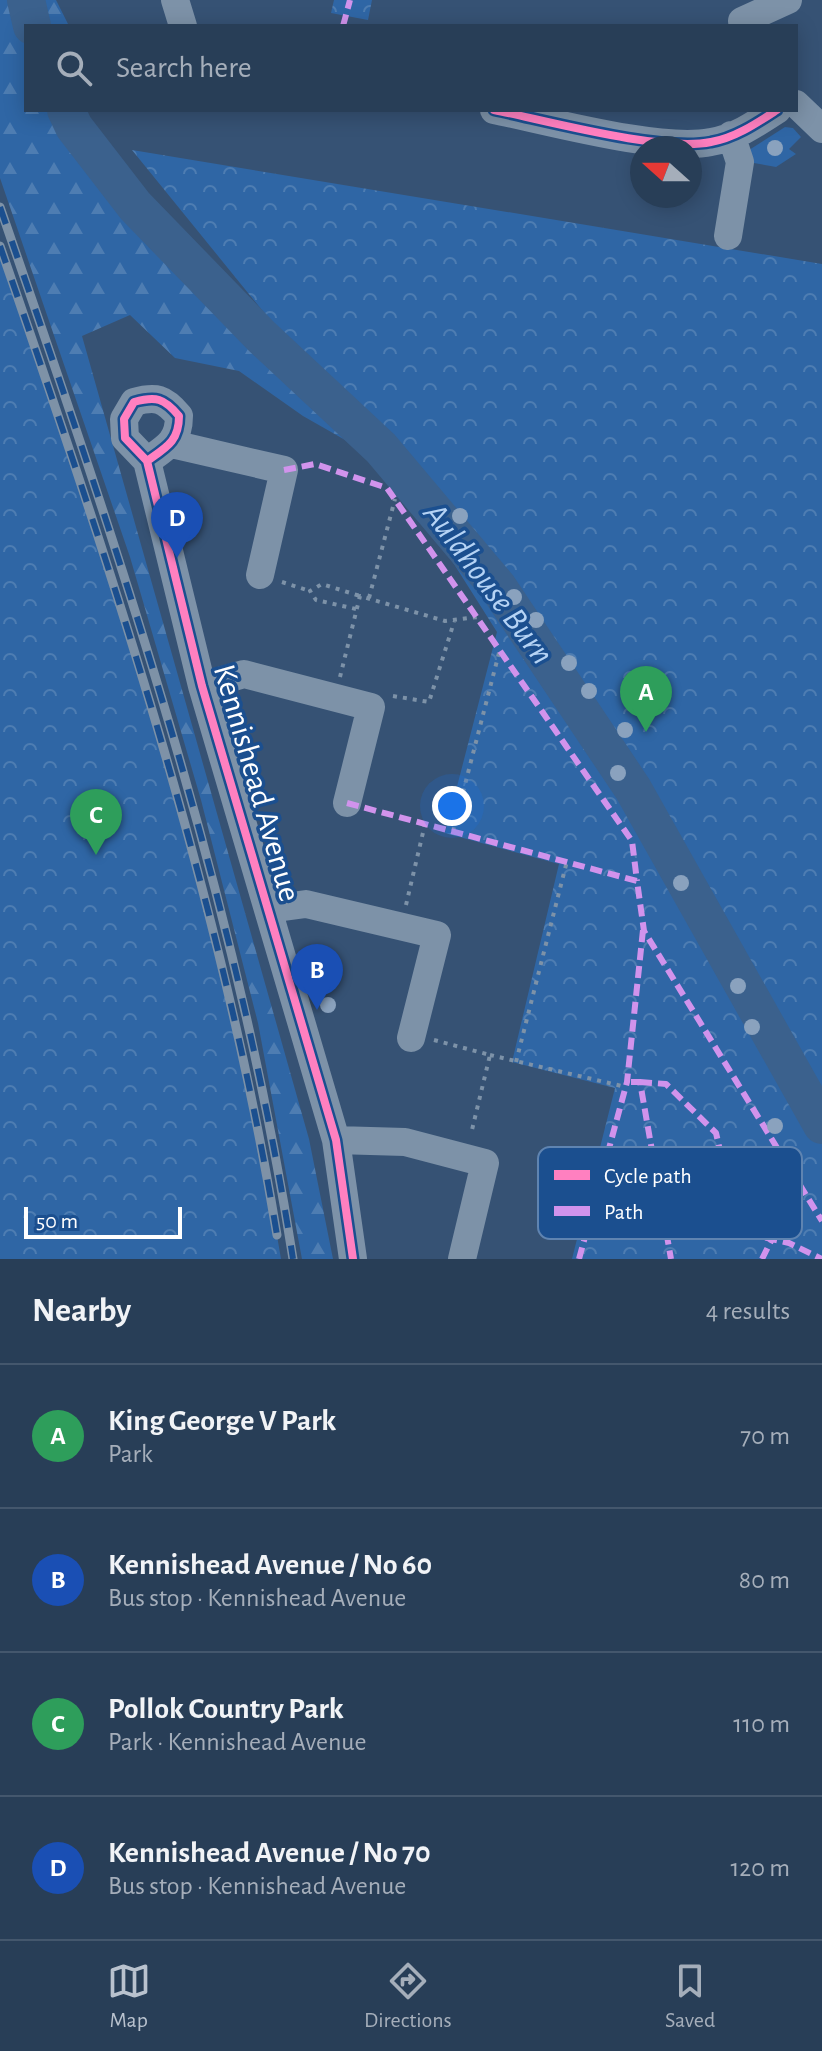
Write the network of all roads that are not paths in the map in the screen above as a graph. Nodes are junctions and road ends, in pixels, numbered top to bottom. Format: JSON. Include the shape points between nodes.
{"nodes":[{"id":1,"x":175,"y":0,"type":"edge"},
{"id":2,"x":788,"y":0,"type":"edge"},
{"id":3,"x":740,"y":16,"type":"edge"},
{"id":4,"x":182,"y":24,"type":"edge"},
{"id":5,"x":798,"y":106,"type":"edge"},
{"id":6,"x":505,"y":112,"type":"edge"},
{"id":7,"x":773,"y":112,"type":"edge"},
{"id":8,"x":822,"y":129,"type":"edge"},
{"id":9,"x":731,"y":135,"type":"junction"},
{"id":10,"x":728,"y":236,"type":"dead end"},
{"id":11,"x":172,"y":444,"type":"junction"},
{"id":12,"x":147,"y":461,"type":"junction"},
{"id":13,"x":260,"y":575,"type":"road end"},
{"id":14,"x":202,"y":686,"type":"junction"},
{"id":15,"x":347,"y":803,"type":"dead end"},
{"id":16,"x":269,"y":909,"type":"junction"},
{"id":17,"x":412,"y":1036,"type":"road end"},
{"id":18,"x":336,"y":1140,"type":"junction"},
{"id":19,"x":353,"y":1259,"type":"edge"},
{"id":20,"x":462,"y":1259,"type":"edge"}],
"edges":[{"from":1,"to":4,"type":"street"},
{"from":2,"to":3,"type":"street"},
{"from":5,"to":8,"type":"street"},
{"from":6,"to":9,"type":"street","via":[[678,145]]},
{"from":7,"to":9,"type":"street"},
{"from":9,"to":10,"type":"street","via":[[740,162]]},
{"from":11,"to":12,"type":"street"},
{"from":11,"to":12,"type":"street","name":"Kennishead Avenue","via":[[179,433],[179,416],[165,400],[134,402],[124,419],[125,438]]},
{"from":11,"to":13,"type":"street","via":[[284,470]]},
{"from":12,"to":14,"type":"street","name":"Kennishead Avenue"},
{"from":14,"to":15,"type":"street","name":"Kennishead Avenue","via":[[244,674],[371,707]]},
{"from":14,"to":16,"type":"street","name":"Kennishead Avenue"},
{"from":16,"to":17,"type":"street","name":"Kennishead Avenue","via":[[306,904],[437,935]]},
{"from":16,"to":18,"type":"street","name":"Kennishead Avenue"},
{"from":18,"to":19,"type":"street","name":"Kennishead Avenue"},
{"from":18,"to":20,"type":"street","via":[[405,1142],[485,1163]]}]}
